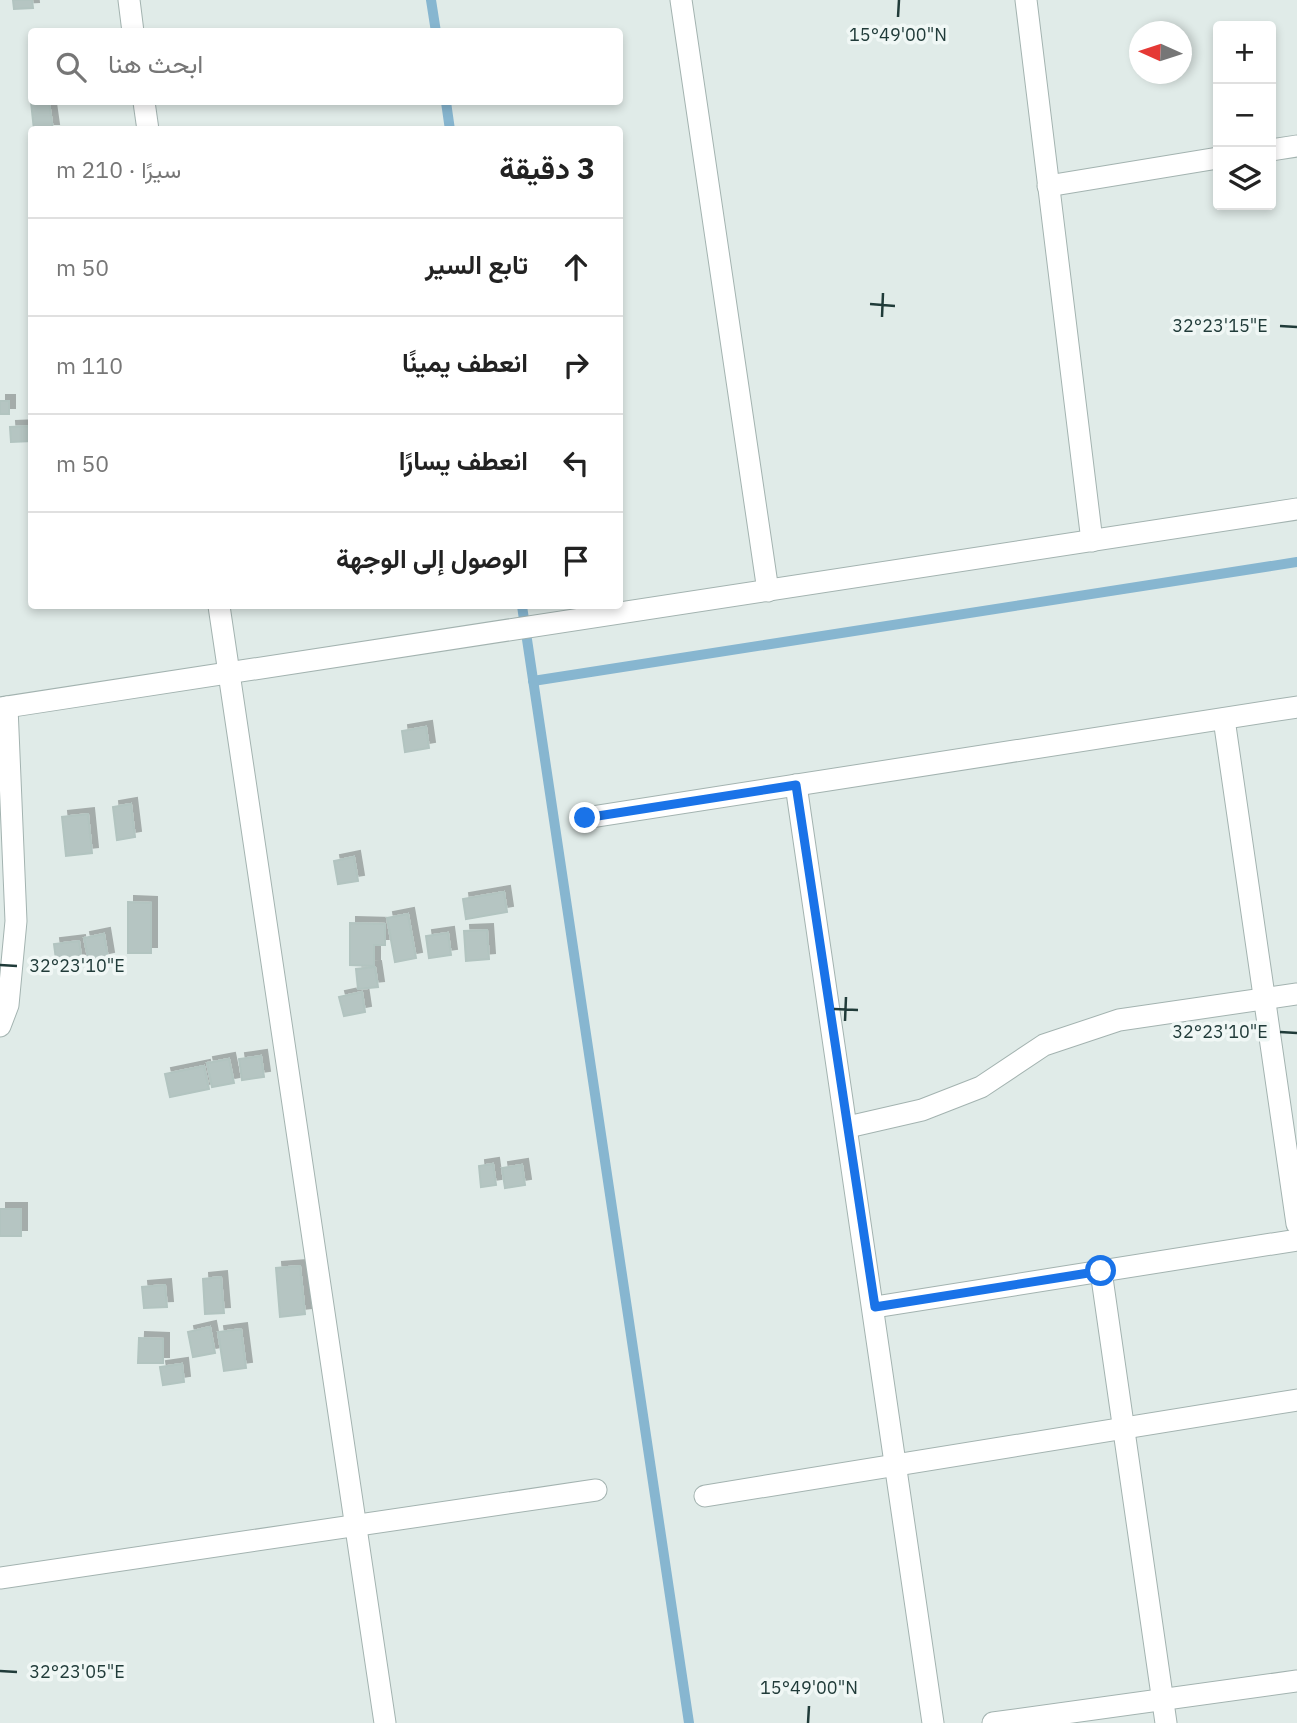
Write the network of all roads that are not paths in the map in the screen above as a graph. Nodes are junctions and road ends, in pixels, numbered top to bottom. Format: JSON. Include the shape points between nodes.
{"nodes":[{"id":1,"x":129,"y":0,"type":"edge"},
{"id":2,"x":681,"y":0,"type":"edge"},
{"id":3,"x":1026,"y":0,"type":"edge"},
{"id":4,"x":132,"y":28,"type":"edge"},
{"id":5,"x":144,"y":105,"type":"edge"},
{"id":6,"x":147,"y":126,"type":"edge"},
{"id":7,"x":1297,"y":146,"type":"edge"},
{"id":8,"x":1276,"y":149,"type":"edge"},
{"id":9,"x":1213,"y":159,"type":"edge"},
{"id":10,"x":1048,"y":186,"type":"junction"},
{"id":11,"x":1297,"y":509,"type":"edge"},
{"id":12,"x":1092,"y":541,"type":"junction"},
{"id":13,"x":768,"y":591,"type":"junction"},
{"id":14,"x":219,"y":609,"type":"edge"},
{"id":15,"x":229,"y":674,"type":"junction"},
{"id":16,"x":3,"y":707,"type":"edge"},
{"id":17,"x":1297,"y":708,"type":"edge"},
{"id":18,"x":1224,"y":719,"type":"junction"},
{"id":19,"x":796,"y":785,"type":"junction"},
{"id":20,"x":585,"y":818,"type":"dead end"},
{"id":21,"x":1297,"y":993,"type":"edge"},
{"id":22,"x":1264,"y":999,"type":"junction"},
{"id":23,"x":0,"y":1026,"type":"edge"},
{"id":24,"x":848,"y":1127,"type":"junction"},
{"id":25,"x":1297,"y":1224,"type":"edge"},
{"id":26,"x":1297,"y":1240,"type":"edge"},
{"id":27,"x":1101,"y":1271,"type":"junction"},
{"id":28,"x":875,"y":1307,"type":"junction"},
{"id":29,"x":1297,"y":1400,"type":"edge"},
{"id":30,"x":1124,"y":1428,"type":"junction"},
{"id":31,"x":897,"y":1465,"type":"junction"},
{"id":32,"x":596,"y":1490,"type":"dead end"},
{"id":33,"x":705,"y":1496,"type":"dead end"},
{"id":34,"x":355,"y":1526,"type":"junction"},
{"id":35,"x":0,"y":1578,"type":"edge"},
{"id":36,"x":1297,"y":1681,"type":"edge"},
{"id":37,"x":1163,"y":1699,"type":"junction"},
{"id":38,"x":384,"y":1723,"type":"edge"},
{"id":39,"x":933,"y":1723,"type":"edge"},
{"id":40,"x":993,"y":1723,"type":"edge"},
{"id":41,"x":1166,"y":1723,"type":"edge"}],
"edges":[{"from":1,"to":4,"type":"street"},
{"from":2,"to":13,"type":"street"},
{"from":3,"to":10,"type":"street"},
{"from":5,"to":6,"type":"street"},
{"from":7,"to":8,"type":"street"},
{"from":9,"to":10,"type":"street"},
{"from":10,"to":12,"type":"street"},
{"from":11,"to":12,"type":"street"},
{"from":12,"to":13,"type":"street"},
{"from":13,"to":15,"type":"street"},
{"from":14,"to":15,"type":"street"},
{"from":15,"to":16,"type":"street"},
{"from":15,"to":34,"type":"street"},
{"from":16,"to":23,"type":"street","via":[[16,921],[8,1005]]},
{"from":17,"to":18,"type":"street"},
{"from":18,"to":19,"type":"street"},
{"from":18,"to":22,"type":"street"},
{"from":19,"to":20,"type":"street"},
{"from":19,"to":24,"type":"street"},
{"from":21,"to":22,"type":"street"},
{"from":22,"to":24,"type":"street","via":[[1119,1020],[1044,1045],[981,1087],[922,1110]]},
{"from":22,"to":25,"type":"street"},
{"from":24,"to":28,"type":"street"},
{"from":26,"to":27,"type":"street"},
{"from":27,"to":28,"type":"street"},
{"from":27,"to":30,"type":"street"},
{"from":28,"to":31,"type":"street"},
{"from":29,"to":30,"type":"street"},
{"from":30,"to":31,"type":"street"},
{"from":30,"to":37,"type":"street"},
{"from":31,"to":33,"type":"street"},
{"from":31,"to":39,"type":"street"},
{"from":32,"to":34,"type":"street"},
{"from":34,"to":35,"type":"street"},
{"from":34,"to":38,"type":"street"},
{"from":36,"to":37,"type":"street"},
{"from":37,"to":40,"type":"street"},
{"from":37,"to":41,"type":"street"}]}
